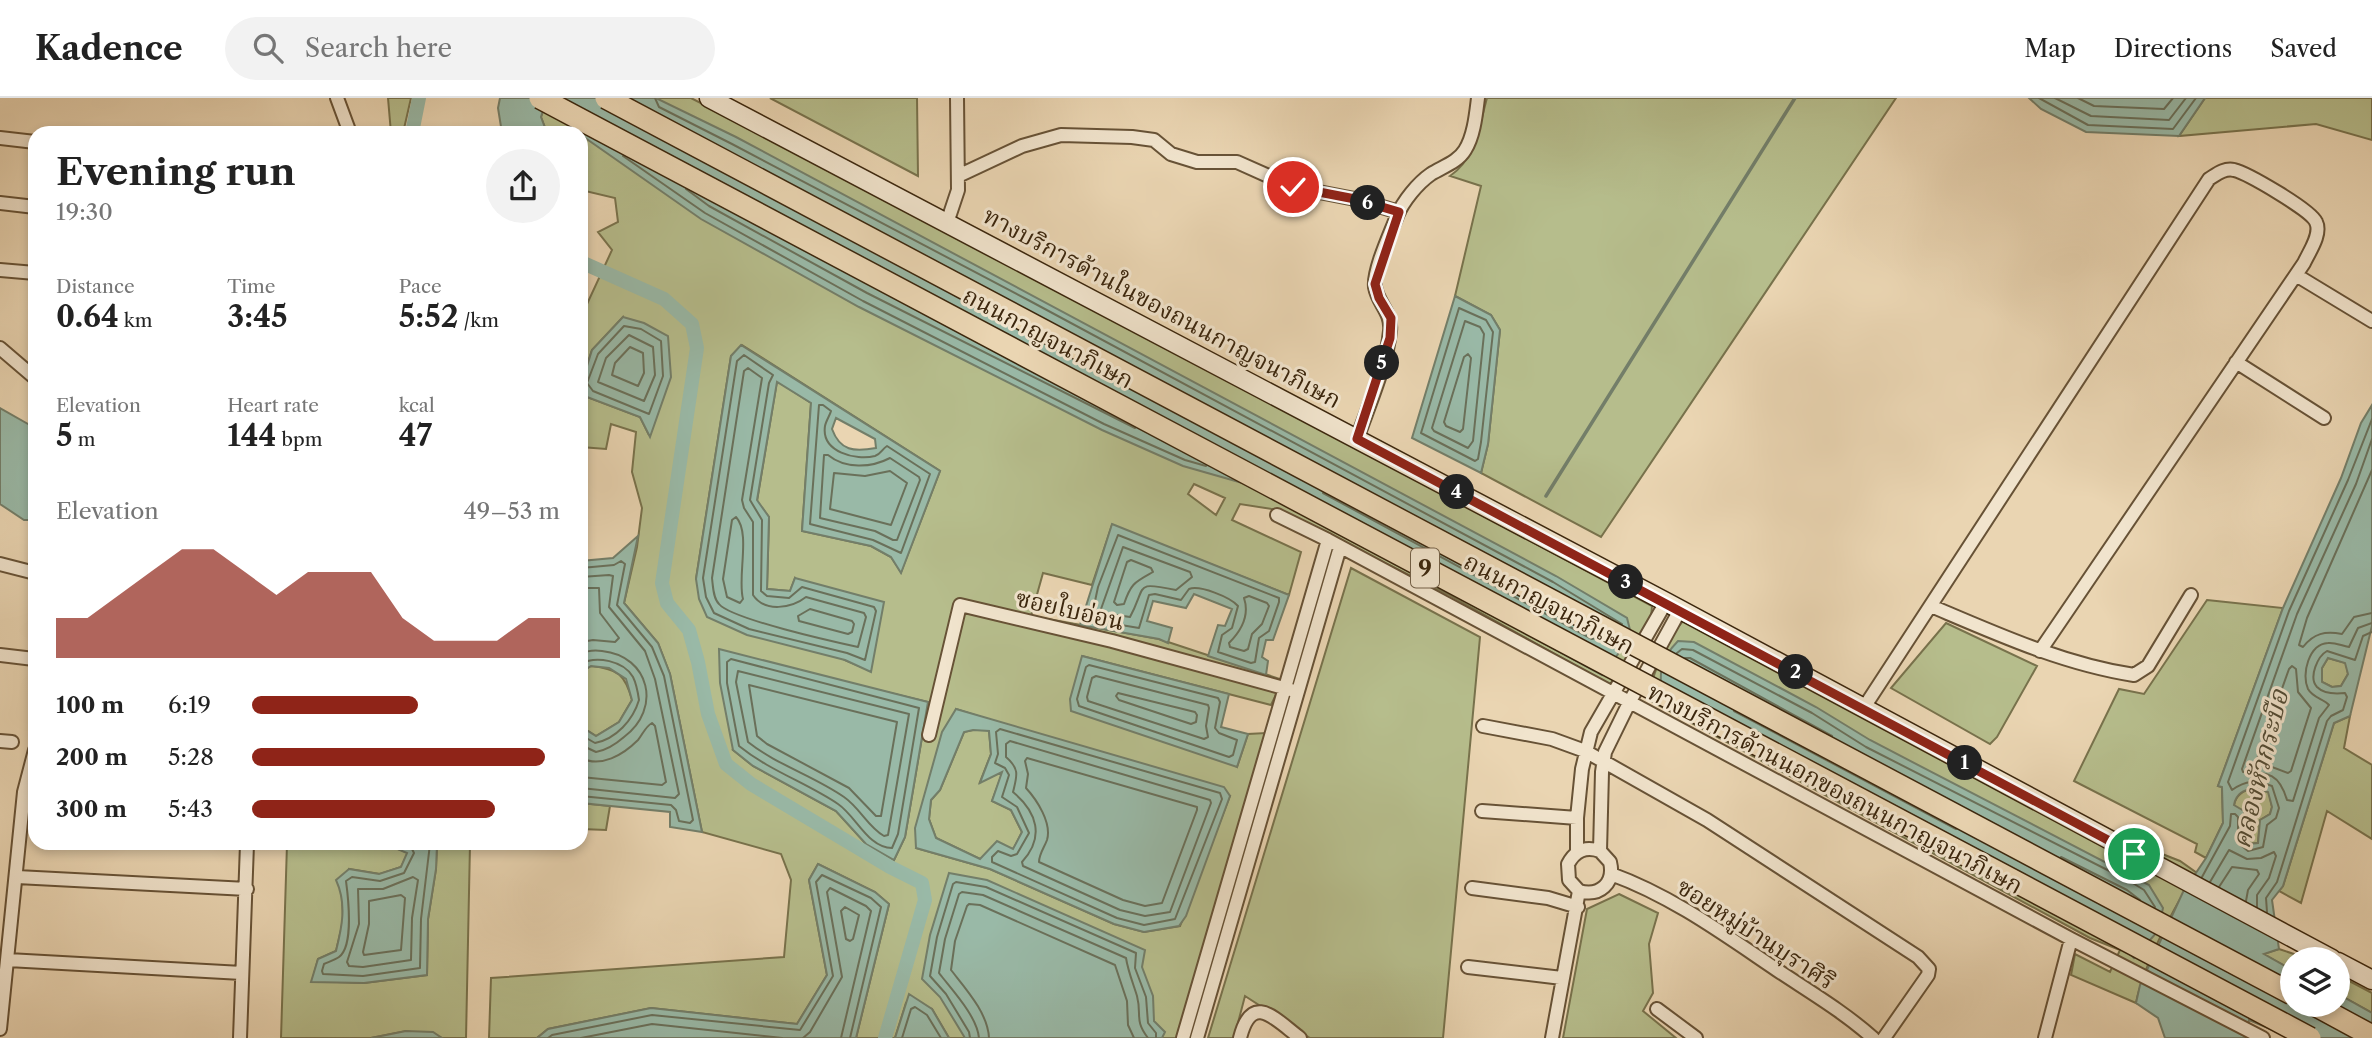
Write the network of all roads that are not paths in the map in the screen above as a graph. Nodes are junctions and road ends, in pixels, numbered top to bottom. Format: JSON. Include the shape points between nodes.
{"nodes":[{"id":1,"x":337,"y":98,"type":"edge"},
{"id":2,"x":540,"y":98,"type":"edge"},
{"id":3,"x":606,"y":98,"type":"edge"},
{"id":4,"x":709,"y":98,"type":"edge"},
{"id":5,"x":957,"y":98,"type":"edge"},
{"id":6,"x":1478,"y":98,"type":"edge"},
{"id":7,"x":347,"y":126,"type":"edge"},
{"id":8,"x":0,"y":138,"type":"edge"},
{"id":9,"x":28,"y":141,"type":"edge"},
{"id":10,"x":958,"y":176,"type":"junction"},
{"id":11,"x":0,"y":203,"type":"edge"},
{"id":12,"x":28,"y":206,"type":"edge"},
{"id":13,"x":1399,"y":212,"type":"junction"},
{"id":14,"x":947,"y":223,"type":"junction"},
{"id":15,"x":0,"y":270,"type":"edge"},
{"id":16,"x":28,"y":274,"type":"edge"},
{"id":17,"x":2295,"y":275,"type":"junction"},
{"id":18,"x":2372,"y":321,"type":"edge"},
{"id":19,"x":0,"y":348,"type":"edge"},
{"id":20,"x":2236,"y":362,"type":"junction"},
{"id":21,"x":28,"y":372,"type":"edge"},
{"id":22,"x":2324,"y":418,"type":"dead end"},
{"id":23,"x":1357,"y":439,"type":"junction"},
{"id":24,"x":1276,"y":515,"type":"dead end"},
{"id":25,"x":1328,"y":540,"type":"junction"},
{"id":26,"x":1340,"y":547,"type":"junction"},
{"id":27,"x":0,"y":564,"type":"edge"},
{"id":28,"x":28,"y":571,"type":"edge"},
{"id":29,"x":2192,"y":595,"type":"dead end"},
{"id":30,"x":1673,"y":606,"type":"junction"},
{"id":31,"x":1931,"y":606,"type":"junction"},
{"id":32,"x":2040,"y":651,"type":"junction"},
{"id":33,"x":0,"y":655,"type":"edge"},
{"id":34,"x":28,"y":658,"type":"edge"},
{"id":35,"x":1292,"y":690,"type":"junction"},
{"id":36,"x":1614,"y":695,"type":"junction"},
{"id":37,"x":1629,"y":703,"type":"junction"},
{"id":38,"x":1863,"y":709,"type":"junction"},
{"id":39,"x":1483,"y":726,"type":"dead end"},
{"id":40,"x":929,"y":735,"type":"dead end"},
{"id":41,"x":1585,"y":751,"type":"junction"},
{"id":42,"x":1603,"y":762,"type":"junction"},
{"id":43,"x":28,"y":805,"type":"edge"},
{"id":44,"x":1482,"y":811,"type":"dead end"},
{"id":45,"x":1577,"y":818,"type":"junction"},
{"id":46,"x":247,"y":850,"type":"edge"},
{"id":47,"x":1600,"y":851,"type":"junction"},
{"id":48,"x":1577,"y":852,"type":"junction"},
{"id":49,"x":1244,"y":853,"type":"junction"},
{"id":50,"x":1611,"y":874,"type":"junction"},
{"id":51,"x":17,"y":877,"type":"junction"},
{"id":52,"x":247,"y":888,"type":"junction"},
{"id":53,"x":1472,"y":888,"type":"dead end"},
{"id":54,"x":1579,"y":891,"type":"junction"},
{"id":55,"x":1578,"y":907,"type":"junction"},
{"id":56,"x":2071,"y":939,"type":"junction"},
{"id":57,"x":2309,"y":947,"type":"edge"},
{"id":58,"x":8,"y":960,"type":"junction"},
{"id":59,"x":1468,"y":967,"type":"dead end"},
{"id":60,"x":2350,"y":968,"type":"edge"},
{"id":61,"x":242,"y":973,"type":"junction"},
{"id":62,"x":1562,"y":978,"type":"junction"},
{"id":63,"x":2372,"y":980,"type":"edge"},
{"id":64,"x":2280,"y":988,"type":"edge"},
{"id":65,"x":1657,"y":1009,"type":"dead end"},
{"id":66,"x":2337,"y":1017,"type":"edge"},
{"id":67,"x":0,"y":1028,"type":"edge"},
{"id":68,"x":2372,"y":1036,"type":"edge"},
{"id":69,"x":240,"y":1038,"type":"edge"},
{"id":70,"x":1183,"y":1038,"type":"edge"},
{"id":71,"x":1197,"y":1038,"type":"edge"},
{"id":72,"x":1240,"y":1038,"type":"edge"},
{"id":73,"x":1300,"y":1038,"type":"edge"},
{"id":74,"x":1552,"y":1038,"type":"edge"},
{"id":75,"x":1696,"y":1038,"type":"edge"},
{"id":76,"x":1873,"y":1038,"type":"edge"},
{"id":77,"x":1884,"y":1038,"type":"edge"},
{"id":78,"x":2045,"y":1038,"type":"edge"},
{"id":79,"x":2263,"y":1038,"type":"edge"},
{"id":80,"x":2311,"y":1038,"type":"edge"}],
"edges":[{"from":1,"to":7,"type":"street"},
{"from":2,"to":80,"type":"highway","name":"ถนนกาญจนาภิเษก","number":"9","bridge":true},
{"from":3,"to":64,"type":"highway","name":"ถนนกาญจนาภิเษก","number":"9","bridge":true},
{"from":4,"to":14,"type":"main road","name":"ทางบริการด้านในของถนนกาญจนาภิเษก"},
{"from":5,"to":10,"type":"street"},
{"from":6,"to":13,"type":"street","via":[[1467,147],[1460,157],[1428,176]]},
{"from":8,"to":9,"type":"street"},
{"from":10,"to":13,"type":"street","via":[[1022,146],[1061,135],[1132,137],[1154,140],[1171,154],[1197,162],[1237,162],[1293,187]]},
{"from":10,"to":14,"type":"street","via":[[957,196]]},
{"from":11,"to":12,"type":"street"},
{"from":13,"to":23,"type":"street","via":[[1375,284],[1391,318],[1390,338]]},
{"from":14,"to":23,"type":"main road","name":"ทางบริการด้านในของถนนกาญจนาภิเษก"},
{"from":15,"to":16,"type":"street"},
{"from":17,"to":18,"type":"street"},
{"from":17,"to":20,"type":"street"},
{"from":17,"to":31,"type":"street","via":[[2318,232],[2308,212],[2234,170],[2221,170],[2209,179]]},
{"from":19,"to":21,"type":"street"},
{"from":20,"to":22,"type":"street"},
{"from":20,"to":32,"type":"street"},
{"from":23,"to":30,"type":"main road","name":"ทางบริการด้านในของถนนกาญจนาภิเษก"},
{"from":24,"to":25,"type":"street","name":"ทางบริการด้านนอกของถนนกาญจนาภิเษก"},
{"from":25,"to":26,"type":"street","name":"ทางบริการด้านนอกของถนนกาญจนาภิเษก"},
{"from":25,"to":35,"type":"street"},
{"from":26,"to":35,"type":"street"},
{"from":26,"to":36,"type":"street","name":"ทางบริการด้านนอกของถนนกาญจนาภิเษก"},
{"from":27,"to":28,"type":"street"},
{"from":29,"to":32,"type":"street","via":[[2148,666],[2134,675]]},
{"from":30,"to":36,"type":"street"},
{"from":30,"to":37,"type":"street"},
{"from":30,"to":38,"type":"main road","name":"ทางบริการด้านในของถนนกาญจนาภิเษก"},
{"from":31,"to":32,"type":"street"},
{"from":31,"to":38,"type":"street"},
{"from":33,"to":34,"type":"street"},
{"from":35,"to":40,"type":"street","name":"ซอยใบอ่อน","via":[[960,605]]},
{"from":35,"to":49,"type":"street"},
{"from":36,"to":37,"type":"street","name":"ทางบริการด้านนอกของถนนกาญจนาภิเษก"},
{"from":36,"to":41,"type":"street"},
{"from":37,"to":42,"type":"street"},
{"from":37,"to":56,"type":"street","name":"ทางบริการด้านนอกของถนนกาญจนาภิเษก"},
{"from":38,"to":57,"type":"main road","name":"ทางบริการด้านในของถนนกาญจนาภิเษก"},
{"from":39,"to":41,"type":"street","via":[[1552,739]]},
{"from":41,"to":42,"type":"street"},
{"from":41,"to":45,"type":"street"},
{"from":42,"to":47,"type":"street"},
{"from":42,"to":77,"type":"street","via":[[1707,820],[1925,963],[1928,975]]},
{"from":43,"to":51,"type":"street"},
{"from":44,"to":45,"type":"street"},
{"from":45,"to":48,"type":"street"},
{"from":46,"to":52,"type":"street"},
{"from":47,"to":48,"type":"street"},
{"from":47,"to":50,"type":"street","via":[[1610,862]]},
{"from":48,"to":54,"type":"street","via":[[1567,872]]},
{"from":49,"to":70,"type":"street"},
{"from":49,"to":71,"type":"street"},
{"from":50,"to":54,"type":"street","via":[[1602,890]]},
{"from":50,"to":76,"type":"street","name":"ซอยหมู่บ้านบุราศิริ","via":[[1698,917]]},
{"from":51,"to":52,"type":"street"},
{"from":51,"to":58,"type":"street"},
{"from":52,"to":61,"type":"street"},
{"from":53,"to":55,"type":"street","via":[[1548,898]]},
{"from":54,"to":55,"type":"street"},
{"from":55,"to":62,"type":"street"},
{"from":56,"to":78,"type":"street"},
{"from":56,"to":79,"type":"street","name":"ทางบริการด้านนอกของถนนกาญจนาภิเษก"},
{"from":58,"to":61,"type":"street"},
{"from":58,"to":67,"type":"street"},
{"from":59,"to":62,"type":"street"},
{"from":60,"to":63,"type":"main road","name":"ทางบริการด้านในของถนนกาญจนาภิเษก"},
{"from":61,"to":69,"type":"street"},
{"from":62,"to":74,"type":"street"},
{"from":65,"to":75,"type":"street"},
{"from":66,"to":68,"type":"highway"},
{"from":72,"to":73,"type":"street","via":[[1244,1022],[1256,1012],[1263,1012]]}]}
